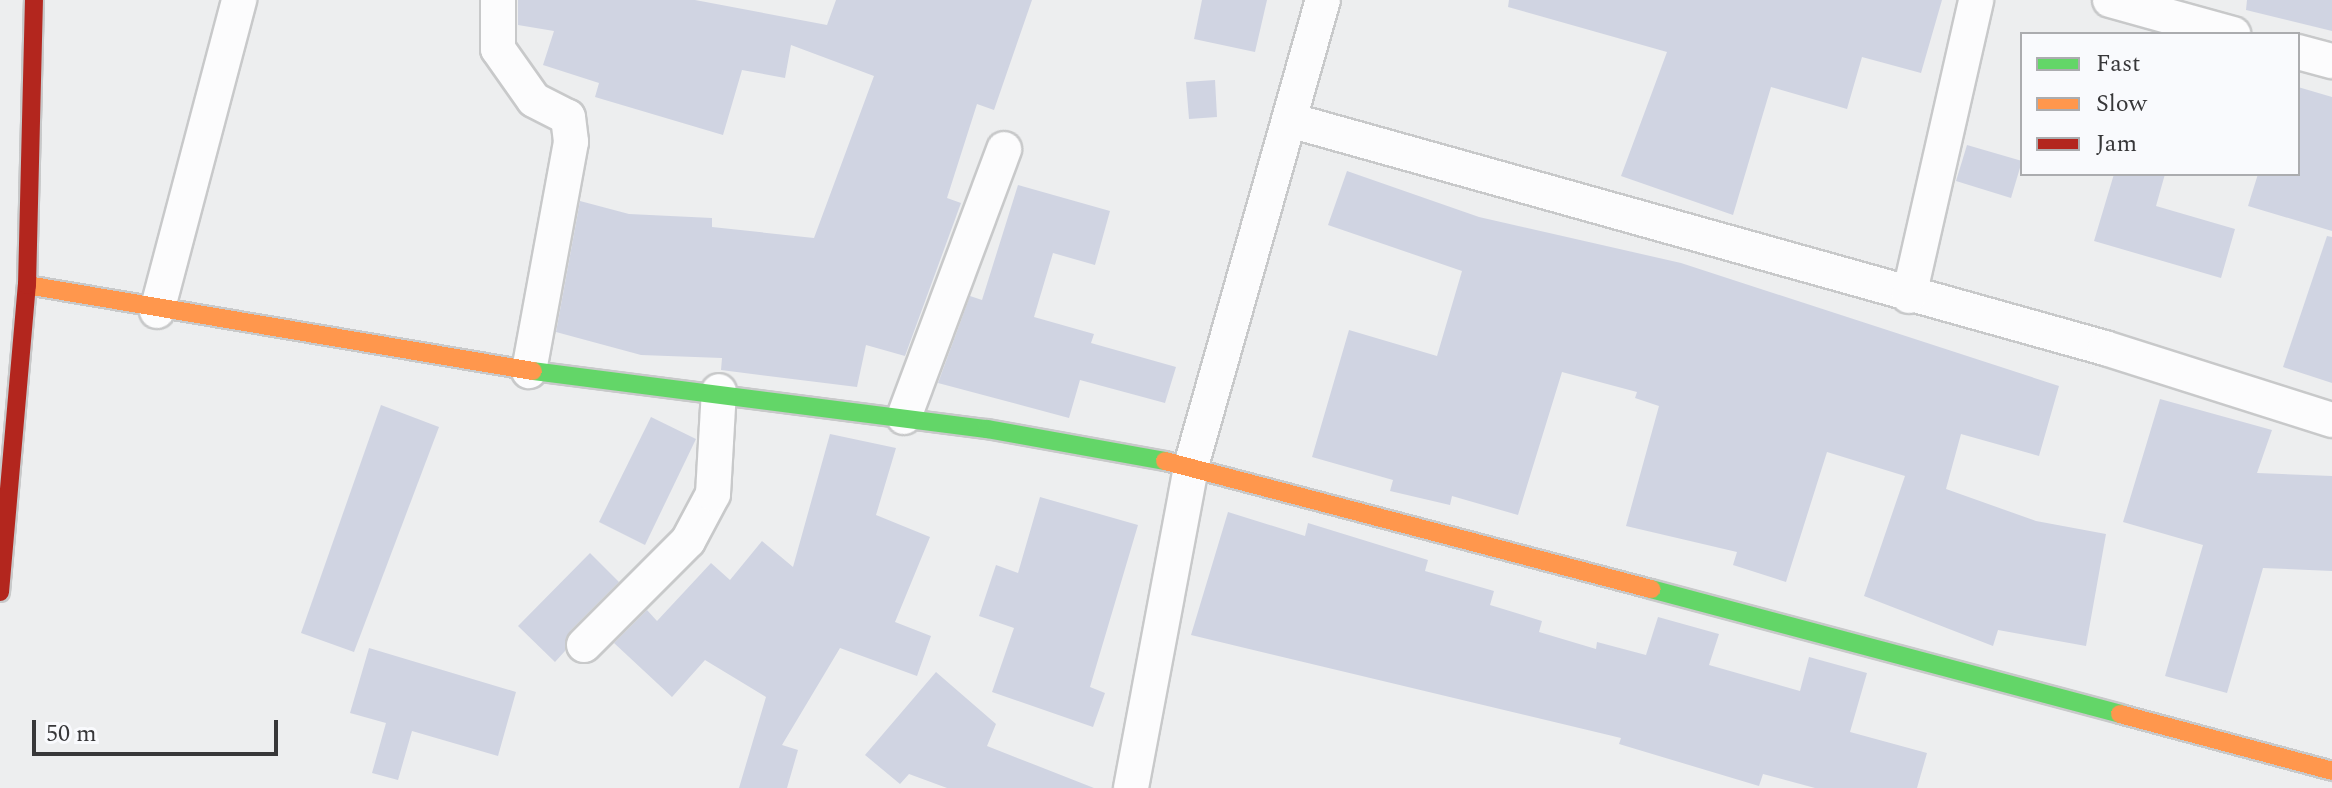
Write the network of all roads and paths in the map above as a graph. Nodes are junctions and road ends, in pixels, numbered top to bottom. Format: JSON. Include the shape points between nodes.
{"nodes":[{"id":1,"x":34,"y":0,"type":"edge"},
{"id":2,"x":239,"y":0,"type":"edge"},
{"id":3,"x":498,"y":0,"type":"edge"},
{"id":4,"x":1323,"y":0,"type":"edge"},
{"id":5,"x":1976,"y":0,"type":"edge"},
{"id":6,"x":2110,"y":0,"type":"edge"},
{"id":7,"x":2226,"y":32,"type":"edge"},
{"id":8,"x":2300,"y":53,"type":"edge"},
{"id":9,"x":2332,"y":61,"type":"edge"},
{"id":10,"x":1293,"y":121,"type":"junction"},
{"id":11,"x":1004,"y":149,"type":"dead end"},
{"id":12,"x":27,"y":285,"type":"junction"},
{"id":13,"x":1909,"y":296,"type":"junction"},
{"id":14,"x":157,"y":311,"type":"junction"},
{"id":15,"x":529,"y":371,"type":"junction"},
{"id":16,"x":719,"y":391,"type":"junction"},
{"id":17,"x":904,"y":417,"type":"junction"},
{"id":18,"x":2332,"y":420,"type":"edge"},
{"id":19,"x":1191,"y":466,"type":"junction"},
{"id":20,"x":0,"y":592,"type":"edge"},
{"id":21,"x":584,"y":645,"type":"dead end"},
{"id":22,"x":2332,"y":771,"type":"edge"},
{"id":23,"x":1137,"y":787,"type":"edge"}],
"edges":[{"from":1,"to":12,"type":"street"},
{"from":2,"to":14,"type":"street"},
{"from":3,"to":15,"type":"street","via":[[498,49],[534,100],[568,117],[571,142]]},
{"from":4,"to":10,"type":"street"},
{"from":5,"to":13,"type":"street"},
{"from":6,"to":7,"type":"street"},
{"from":8,"to":9,"type":"street"},
{"from":10,"to":13,"type":"street"},
{"from":10,"to":19,"type":"street"},
{"from":11,"to":17,"type":"street"},
{"from":12,"to":14,"type":"street"},
{"from":12,"to":20,"type":"street"},
{"from":13,"to":18,"type":"street"},
{"from":14,"to":15,"type":"street"},
{"from":15,"to":16,"type":"street"},
{"from":16,"to":17,"type":"street"},
{"from":16,"to":21,"type":"street","via":[[713,494],[688,541]]},
{"from":17,"to":19,"type":"street"},
{"from":19,"to":22,"type":"street"},
{"from":19,"to":23,"type":"street"}]}
